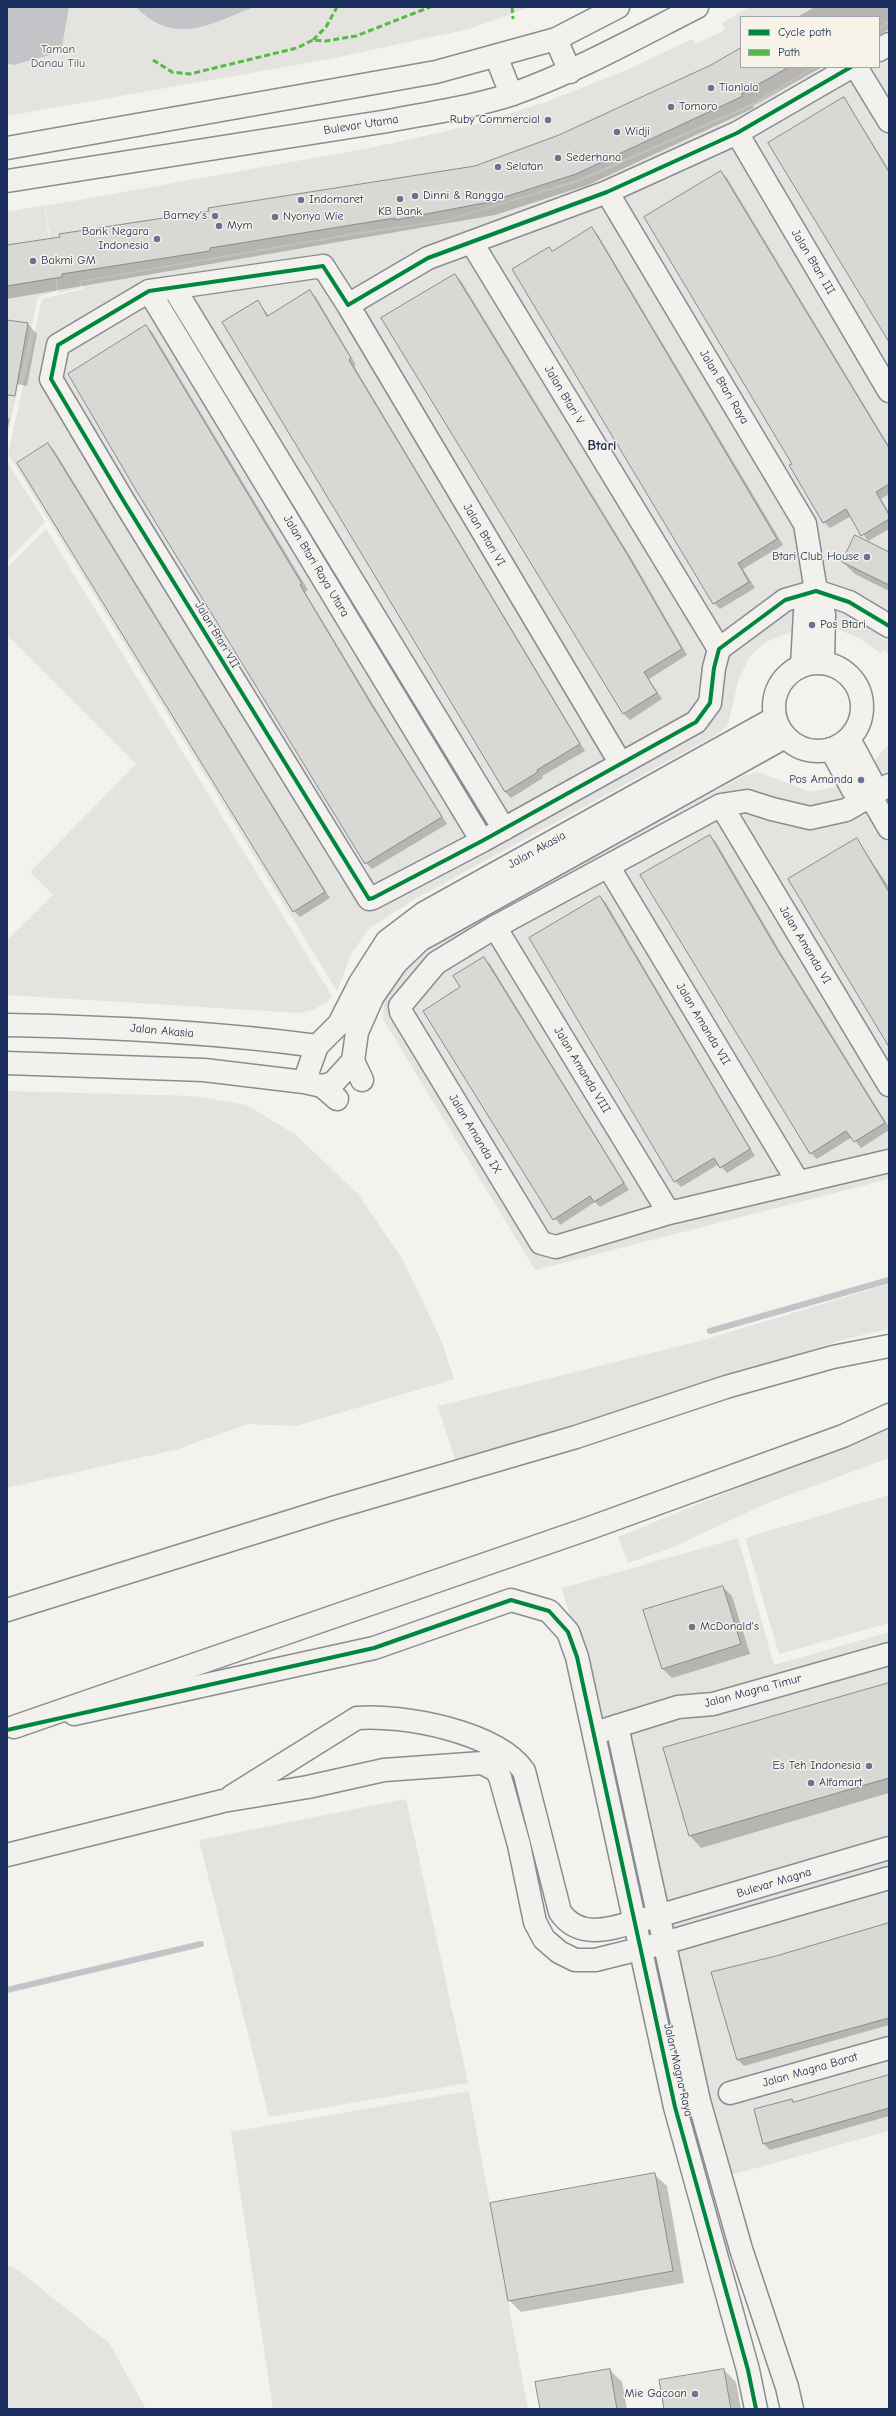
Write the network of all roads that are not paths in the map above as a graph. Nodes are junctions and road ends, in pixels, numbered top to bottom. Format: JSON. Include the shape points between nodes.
{"nodes":[{"id":1,"x":618,"y":7,"type":"edge"},
{"id":2,"x":697,"y":7,"type":"edge"},
{"id":3,"x":556,"y":38,"type":"junction"},
{"id":4,"x":889,"y":44,"type":"edge"},
{"id":5,"x":880,"y":49,"type":"edge"},
{"id":6,"x":496,"y":56,"type":"junction"},
{"id":7,"x":849,"y":68,"type":"edge"},
{"id":8,"x":857,"y":68,"type":"edge"},
{"id":9,"x":570,"y":72,"type":"junction"},
{"id":10,"x":511,"y":94,"type":"junction"},
{"id":11,"x":889,"y":121,"type":"edge"},
{"id":12,"x":737,"y":133,"type":"junction"},
{"id":13,"x":7,"y":148,"type":"edge"},
{"id":14,"x":7,"y":181,"type":"edge"},
{"id":15,"x":607,"y":192,"type":"junction"},
{"id":16,"x":472,"y":242,"type":"junction"},
{"id":17,"x":174,"y":288,"type":"junction"},
{"id":18,"x":149,"y":291,"type":"junction"},
{"id":19,"x":348,"y":306,"type":"junction"},
{"id":20,"x":889,"y":391,"type":"edge"},
{"id":21,"x":816,"y":592,"type":"junction"},
{"id":22,"x":889,"y":626,"type":"edge"},
{"id":23,"x":719,"y":649,"type":"junction"},
{"id":24,"x":823,"y":663,"type":"junction"},
{"id":25,"x":802,"y":666,"type":"junction"},
{"id":26,"x":780,"y":727,"type":"junction"},
{"id":27,"x":840,"y":744,"type":"junction"},
{"id":28,"x":621,"y":764,"type":"junction"},
{"id":29,"x":889,"y":785,"type":"edge"},
{"id":30,"x":871,"y":797,"type":"junction"},
{"id":31,"x":721,"y":805,"type":"junction"},
{"id":32,"x":889,"y":828,"type":"edge"},
{"id":33,"x":504,"y":829,"type":"junction"},
{"id":34,"x":482,"y":841,"type":"junction"},
{"id":35,"x":608,"y":866,"type":"junction"},
{"id":36,"x":494,"y":927,"type":"junction"},
{"id":37,"x":7,"y":1025,"type":"edge"},
{"id":38,"x":348,"y":1028,"type":"junction"},
{"id":39,"x":317,"y":1046,"type":"junction"},
{"id":40,"x":7,"y":1063,"type":"edge"},
{"id":41,"x":889,"y":1085,"type":"edge"},
{"id":42,"x":321,"y":1089,"type":"junction"},
{"id":43,"x":889,"y":1162,"type":"edge"},
{"id":44,"x":798,"y":1182,"type":"junction"},
{"id":45,"x":669,"y":1213,"type":"junction"},
{"id":46,"x":889,"y":1346,"type":"edge"},
{"id":47,"x":889,"y":1415,"type":"edge"},
{"id":48,"x":7,"y":1610,"type":"edge"},
{"id":49,"x":889,"y":1654,"type":"edge"},
{"id":50,"x":617,"y":1726,"type":"junction"},
{"id":51,"x":11,"y":1729,"type":"edge"},
{"id":52,"x":595,"y":1733,"type":"junction"},
{"id":53,"x":223,"y":1802,"type":"junction"},
{"id":54,"x":889,"y":1848,"type":"edge"},
{"id":55,"x":7,"y":1855,"type":"edge"},
{"id":56,"x":889,"y":1878,"type":"edge"},
{"id":57,"x":658,"y":1916,"type":"junction"},
{"id":58,"x":635,"y":1922,"type":"junction"},
{"id":59,"x":664,"y":1943,"type":"junction"},
{"id":60,"x":640,"y":1950,"type":"junction"},
{"id":61,"x":889,"y":2048,"type":"edge"},
{"id":62,"x":730,"y":2093,"type":"dead end"},
{"id":63,"x":756,"y":2409,"type":"edge"},
{"id":64,"x":792,"y":2409,"type":"edge"}],
"edges":[{"from":1,"to":3,"type":"main road"},
{"from":2,"to":9,"type":"main road","name":"Bulevar Utama"},
{"from":3,"to":6,"type":"main road"},
{"from":3,"to":9,"type":"main road"},
{"from":4,"to":5,"type":"main road"},
{"from":6,"to":10,"type":"main road"},
{"from":6,"to":13,"type":"main road","via":[[436,72]]},
{"from":7,"to":12,"type":"main road"},
{"from":8,"to":11,"type":"main road"},
{"from":9,"to":10,"type":"main road","name":"Bulevar Utama"},
{"from":10,"to":14,"type":"main road","name":"Bulevar Utama","via":[[388,121]]},
{"from":12,"to":15,"type":"main road"},
{"from":12,"to":20,"type":"main road","name":"Jalan Btari III"},
{"from":15,"to":16,"type":"main road"},
{"from":15,"to":21,"type":"main road","name":"Jalan Btari Raya","via":[[805,524]]},
{"from":16,"to":19,"type":"main road","via":[[428,258]]},
{"from":16,"to":23,"type":"main road","name":"Jalan Btari V"},
{"from":17,"to":18,"type":"main road"},
{"from":17,"to":19,"type":"main road","name":"Jalan Btari VI","via":[[323,266]]},
{"from":17,"to":33,"type":"main road","name":"Jalan Btari Raya Utara"},
{"from":18,"to":34,"type":"main road","name":"Jalan Btari Raya Utara"},
{"from":18,"to":34,"type":"main road","name":"Jalan Btari VII","via":[[58,345],[52,380],[127,506],[369,899]]},
{"from":19,"to":28,"type":"main road","name":"Jalan Btari VI"},
{"from":21,"to":22,"type":"main road","via":[[849,602]]},
{"from":21,"to":23,"type":"main road","via":[[785,600]]},
{"from":21,"to":24,"type":"main road","name":"Jalan Btari Raya","via":[[824,614]]},
{"from":21,"to":25,"type":"main road","via":[[805,612]]},
{"from":23,"to":28,"type":"main road","via":[[710,703],[696,722]]},
{"from":24,"to":25,"type":"main road"},
{"from":24,"to":27,"type":"main road","via":[[847,675],[861,698],[860,720]]},
{"from":25,"to":26,"type":"main road","via":[[792,671],[778,687],[775,697]]},
{"from":26,"to":27,"type":"main road","via":[[801,748],[816,751]]},
{"from":26,"to":38,"type":"main road","name":"Jalan Akasia","via":[[424,913],[387,942],[360,983]]},
{"from":27,"to":30,"type":"main road","via":[[871,780]]},
{"from":28,"to":33,"type":"main road"},
{"from":29,"to":30,"type":"main road"},
{"from":30,"to":31,"type":"main road","via":[[846,810],[810,818],[772,810],[747,801]]},
{"from":30,"to":32,"type":"main road"},
{"from":31,"to":35,"type":"main road"},
{"from":31,"to":41,"type":"main road","name":"Jalan Amanda VI"},
{"from":33,"to":34,"type":"main road"},
{"from":35,"to":36,"type":"main road"},
{"from":35,"to":44,"type":"main road","name":"Jalan Amanda VII"},
{"from":36,"to":45,"type":"main road","name":"Jalan Amanda VIII"},
{"from":36,"to":45,"type":"main road","name":"Jalan Amanda IX","via":[[436,963],[400,1004],[401,1012],[541,1243],[556,1247]]},
{"from":37,"to":39,"type":"main road","name":"Jalan Akasia","via":[[110,1027],[256,1038]]},
{"from":38,"to":39,"type":"main road","name":"Jalan Akasia"},
{"from":38,"to":42,"type":"main road","name":"Jalan Akasia","via":[[357,1070]]},
{"from":39,"to":42,"type":"main road","name":"Jalan Akasia"},
{"from":40,"to":42,"type":"main road","via":[[204,1070]]},
{"from":43,"to":44,"type":"main road"},
{"from":44,"to":45,"type":"main road"},
{"from":46,"to":48,"type":"main road","via":[[833,1357],[726,1387],[576,1437],[333,1508]]},
{"from":47,"to":51,"type":"main road","via":[[843,1436],[586,1529]]},
{"from":49,"to":50,"type":"main road","name":"Jalan Magna Timur","via":[[712,1704],[678,1707]]},
{"from":50,"to":52,"type":"main road","name":"Jalan Magna Timur"},
{"from":50,"to":57,"type":"main road","name":"Jalan Magna Raya"},
{"from":51,"to":52,"type":"main road","name":"Jalan Magna Raya","via":[[374,1648],[511,1600],[549,1611],[568,1632],[577,1657]]},
{"from":52,"to":58,"type":"main road","name":"Jalan Magna Raya"},
{"from":53,"to":55,"type":"main road"},
{"from":53,"to":58,"type":"main road","name":"Bulevar Magna","via":[[357,1718],[436,1725],[504,1751],[516,1760],[524,1771],[560,1912],[566,1920],[574,1927],[593,1931]]},
{"from":53,"to":60,"type":"main road","via":[[384,1770],[471,1762],[489,1765],[500,1777],[506,1795],[534,1922],[544,1939],[559,1952],[575,1960],[595,1960]]},
{"from":54,"to":57,"type":"main road","name":"Bulevar Magna"},
{"from":56,"to":59,"type":"main road"},
{"from":57,"to":58,"type":"main road","name":"Bulevar Magna"},
{"from":57,"to":59,"type":"main road","name":"Jalan Magna Raya"},
{"from":58,"to":60,"type":"main road","name":"Jalan Magna Raya"},
{"from":59,"to":60,"type":"main road"},
{"from":59,"to":64,"type":"main road","name":"Jalan Magna Raya","via":[[699,2101],[741,2249]]},
{"from":60,"to":63,"type":"main road","name":"Jalan Magna Raya","via":[[675,2107],[748,2370]]},
{"from":61,"to":62,"type":"main road","name":"Jalan Magna Barat"}]}
